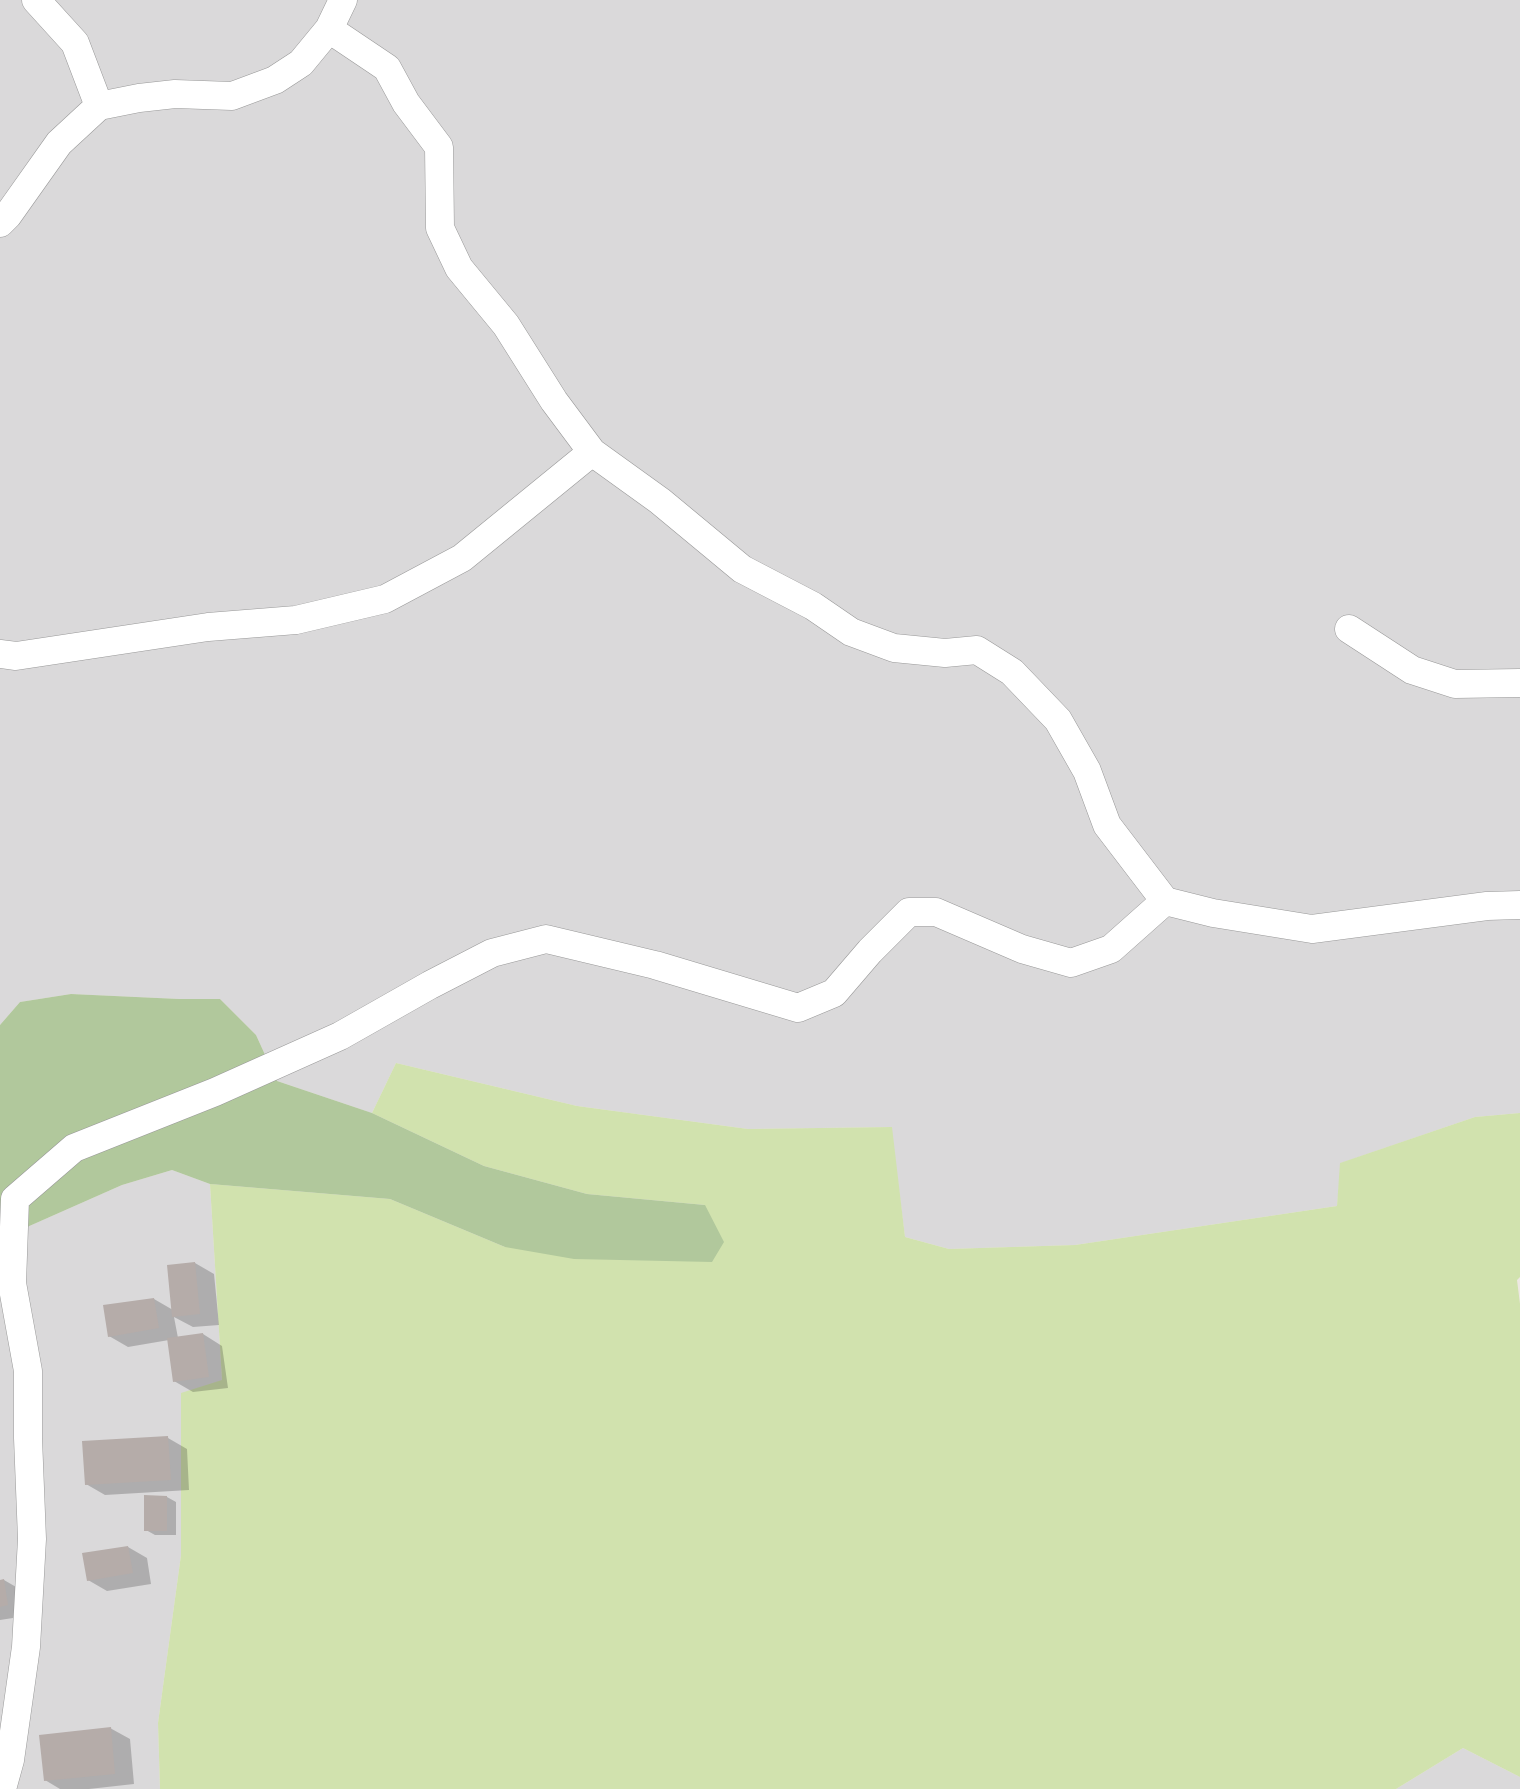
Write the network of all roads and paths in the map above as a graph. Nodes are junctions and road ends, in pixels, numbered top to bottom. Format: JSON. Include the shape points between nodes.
{"nodes":[{"id":1,"x":36,"y":0,"type":"edge"},
{"id":2,"x":343,"y":0,"type":"edge"},
{"id":3,"x":329,"y":29,"type":"junction"},
{"id":4,"x":98,"y":106,"type":"junction"},
{"id":5,"x":0,"y":223,"type":"edge"},
{"id":6,"x":592,"y":452,"type":"junction"},
{"id":7,"x":1349,"y":629,"type":"dead end"},
{"id":8,"x":0,"y":654,"type":"edge"},
{"id":9,"x":1520,"y":684,"type":"edge"},
{"id":10,"x":1165,"y":901,"type":"junction"},
{"id":11,"x":1520,"y":905,"type":"edge"},
{"id":12,"x":2,"y":1789,"type":"edge"}],
"edges":[{"from":1,"to":4,"type":"street","via":[[76,43]]},
{"from":2,"to":3,"type":"street"},
{"from":3,"to":4,"type":"street","via":[[301,63],[275,80],[232,96],[175,94]]},
{"from":3,"to":6,"type":"street","via":[[387,68],[406,103],[439,147],[440,228],[459,268],[506,325],[554,401]]},
{"from":4,"to":5,"type":"street","via":[[59,143]]},
{"from":6,"to":8,"type":"street","via":[[462,558],[385,599],[296,620],[208,627],[16,656]]},
{"from":6,"to":10,"type":"street","via":[[660,501],[742,568],[813,606],[851,632],[894,648],[945,653],[977,650],[1012,672],[1058,720],[1088,771],[1107,825]]},
{"from":7,"to":9,"type":"street","via":[[1412,670],[1456,684]]},
{"from":10,"to":11,"type":"street","via":[[1213,913],[1312,929],[1487,906]]},
{"from":10,"to":12,"type":"street","via":[[1112,949],[1071,963],[1022,949],[936,912],[909,912],[834,993],[798,1008],[655,965],[546,939],[492,953],[340,1036],[216,1092],[74,1148],[15,1199],[12,1283],[28,1371],[32,1539],[26,1647],[10,1760]]}]}
